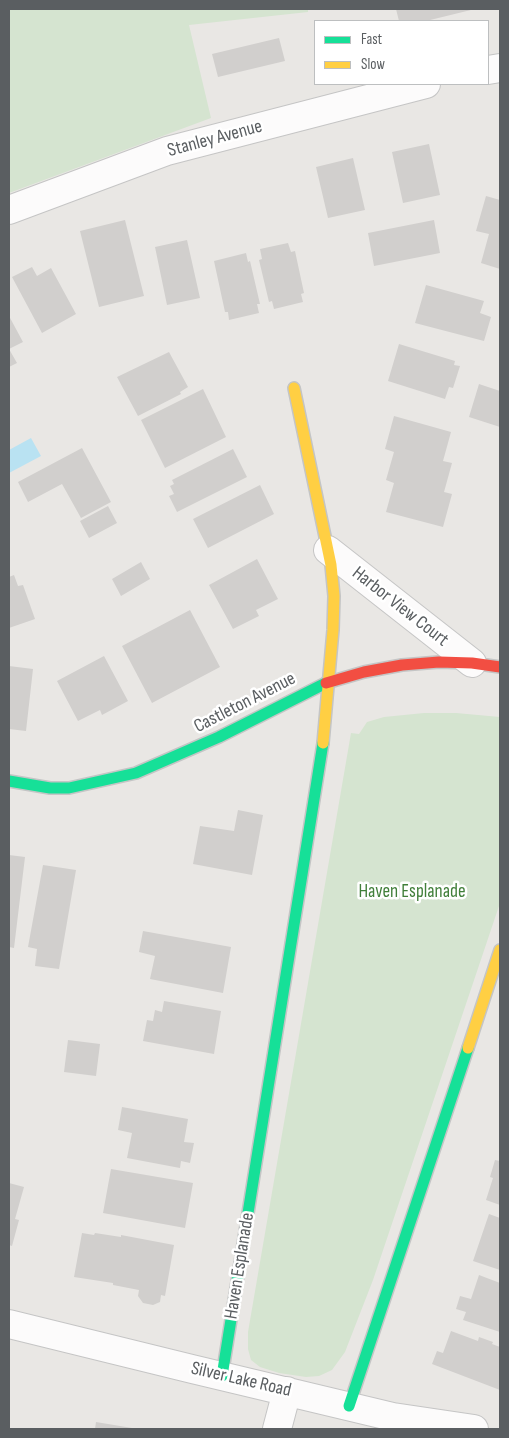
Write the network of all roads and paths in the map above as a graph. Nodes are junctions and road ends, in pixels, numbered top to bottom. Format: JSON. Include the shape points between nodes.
{"nodes":[{"id":1,"x":422,"y":85,"type":"edge"},
{"id":2,"x":9,"y":210,"type":"edge"},
{"id":3,"x":294,"y":388,"type":"dead end"},
{"id":4,"x":328,"y":550,"type":"junction"},
{"id":5,"x":472,"y":663,"type":"junction"},
{"id":6,"x":500,"y":667,"type":"edge"},
{"id":7,"x":328,"y":682,"type":"junction"},
{"id":8,"x":9,"y":781,"type":"edge"},
{"id":9,"x":500,"y":950,"type":"edge"},
{"id":10,"x":9,"y":1324,"type":"edge"},
{"id":11,"x":222,"y":1376,"type":"junction"},
{"id":12,"x":287,"y":1391,"type":"junction"},
{"id":13,"x":349,"y":1406,"type":"junction"},
{"id":14,"x":277,"y":1429,"type":"edge"},
{"id":15,"x":474,"y":1429,"type":"edge"}],
"edges":[{"from":1,"to":2,"type":"street","name":"Stanley Avenue","via":[[167,151]]},
{"from":3,"to":4,"type":"street","name":"Harbor View Court"},
{"from":4,"to":5,"type":"street","name":"Harbor View Court"},
{"from":4,"to":7,"type":"street","name":"Harbor View Court","via":[[334,610]]},
{"from":5,"to":6,"type":"street","name":"Castleton Avenue"},
{"from":5,"to":7,"type":"street","name":"Castleton Avenue","via":[[402,665]]},
{"from":7,"to":8,"type":"street","name":"Castleton Avenue","via":[[219,737],[136,773],[68,788]]},
{"from":7,"to":11,"type":"street","name":"Haven Esplanade","via":[[324,735]]},
{"from":9,"to":13,"type":"street"},
{"from":10,"to":11,"type":"street","name":"Silver Lake Road"},
{"from":11,"to":12,"type":"street","name":"Silver Lake Road"},
{"from":12,"to":13,"type":"street","name":"Silver Lake Road"},
{"from":12,"to":14,"type":"street"},
{"from":13,"to":15,"type":"street","name":"Silver Lake Road","via":[[393,1417]]}]}
